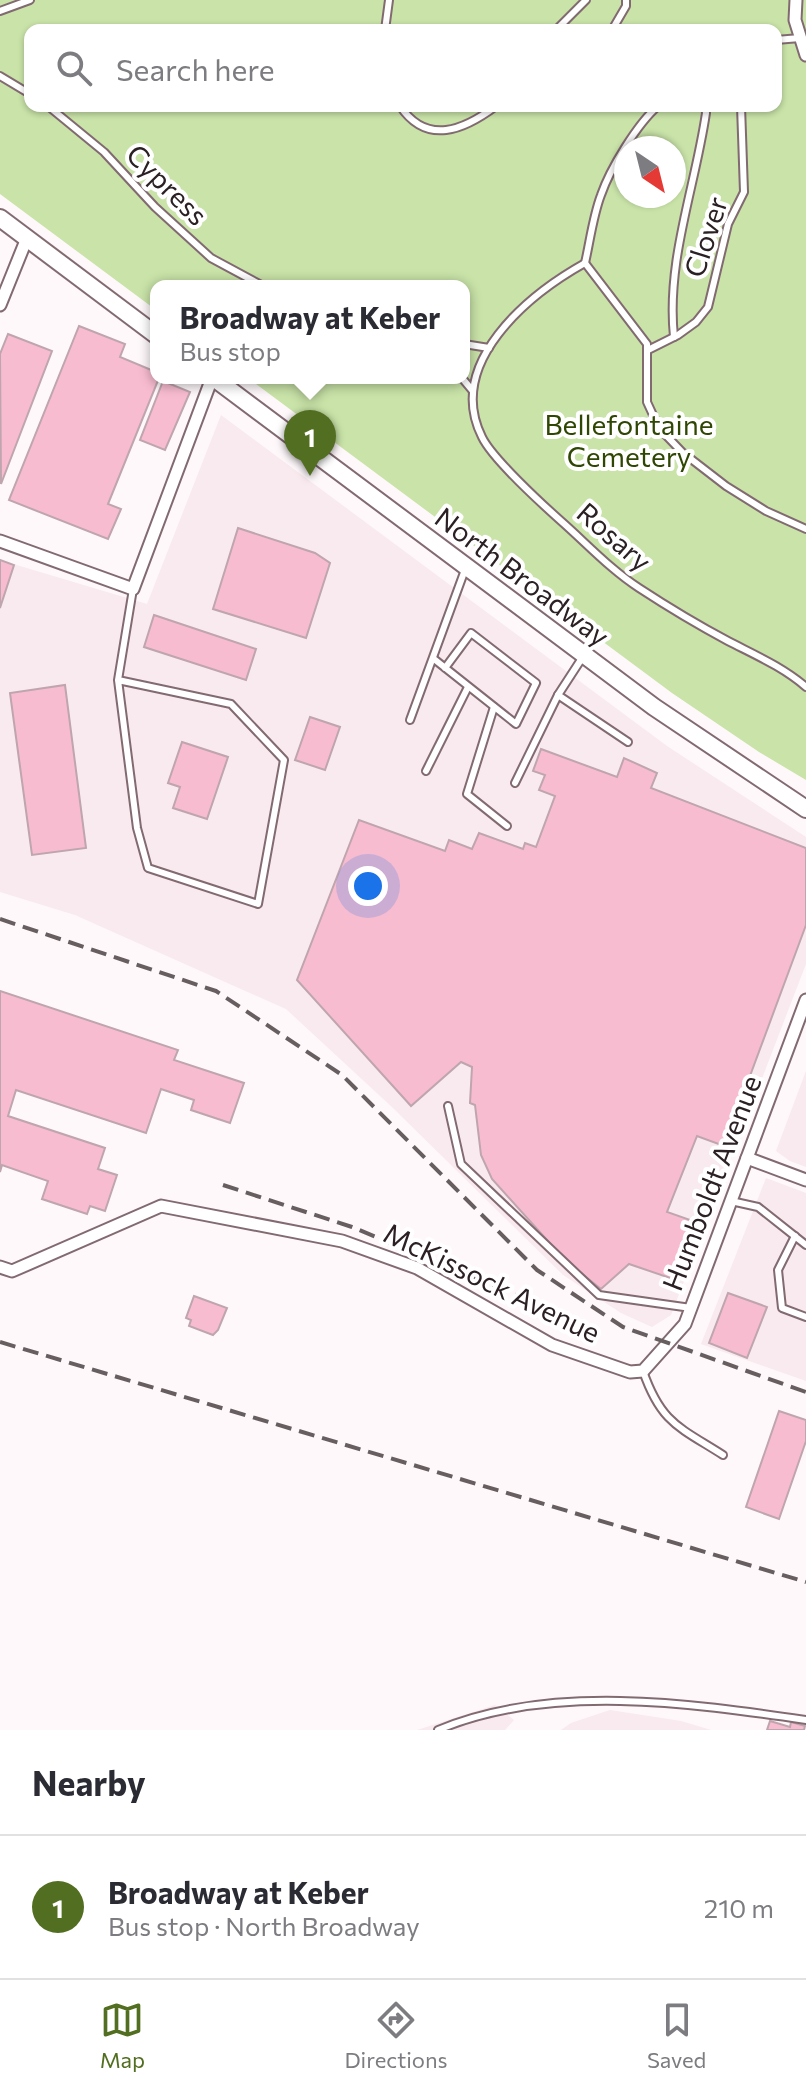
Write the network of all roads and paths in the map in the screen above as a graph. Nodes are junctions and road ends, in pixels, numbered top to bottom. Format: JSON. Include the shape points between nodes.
{"nodes":[{"id":1,"x":30,"y":0,"type":"edge"},
{"id":2,"x":389,"y":0,"type":"edge"},
{"id":3,"x":586,"y":0,"type":"edge"},
{"id":4,"x":626,"y":0,"type":"edge"},
{"id":5,"x":796,"y":0,"type":"edge"},
{"id":6,"x":0,"y":11,"type":"edge"},
{"id":7,"x":386,"y":24,"type":"edge"},
{"id":8,"x":562,"y":24,"type":"edge"},
{"id":9,"x":616,"y":24,"type":"edge"},
{"id":10,"x":803,"y":38,"type":"edge"},
{"id":11,"x":782,"y":40,"type":"edge"},
{"id":12,"x":806,"y":55,"type":"edge"},
{"id":13,"x":0,"y":76,"type":"edge"},
{"id":14,"x":24,"y":90,"type":"edge"},
{"id":15,"x":55,"y":112,"type":"edge"},
{"id":16,"x":404,"y":112,"type":"edge"},
{"id":17,"x":488,"y":112,"type":"edge"},
{"id":18,"x":651,"y":112,"type":"edge"},
{"id":19,"x":706,"y":112,"type":"edge"},
{"id":20,"x":741,"y":112,"type":"edge"},
{"id":21,"x":0,"y":218,"type":"edge"},
{"id":22,"x":27,"y":238,"type":"junction"},
{"id":23,"x":585,"y":263,"type":"junction"},
{"id":24,"x":252,"y":280,"type":"edge"},
{"id":25,"x":0,"y":305,"type":"edge"},
{"id":26,"x":150,"y":330,"type":"edge"},
{"id":27,"x":674,"y":337,"type":"junction"},
{"id":28,"x":470,"y":345,"type":"edge"},
{"id":29,"x":489,"y":348,"type":"junction"},
{"id":30,"x":648,"y":350,"type":"junction"},
{"id":31,"x":211,"y":384,"type":"edge"},
{"id":32,"x":221,"y":384,"type":"edge"},
{"id":33,"x":467,"y":384,"type":"edge"},
{"id":34,"x":472,"y":390,"type":"junction"},
{"id":35,"x":806,"y":529,"type":"edge"},
{"id":36,"x":0,"y":541,"type":"edge"},
{"id":37,"x":466,"y":567,"type":"junction"},
{"id":38,"x":133,"y":589,"type":"junction"},
{"id":39,"x":584,"y":655,"type":"junction"},
{"id":40,"x":434,"y":659,"type":"junction"},
{"id":41,"x":445,"y":668,"type":"junction"},
{"id":42,"x":118,"y":680,"type":"junction"},
{"id":43,"x":468,"y":687,"type":"junction"},
{"id":44,"x":806,"y":687,"type":"edge"},
{"id":45,"x":558,"y":695,"type":"junction"},
{"id":46,"x":494,"y":707,"type":"junction"},
{"id":47,"x":410,"y":720,"type":"dead end"},
{"id":48,"x":628,"y":742,"type":"dead end"},
{"id":49,"x":426,"y":771,"type":"dead end"},
{"id":50,"x":515,"y":783,"type":"dead end"},
{"id":51,"x":806,"y":809,"type":"edge"},
{"id":52,"x":507,"y":826,"type":"dead end"},
{"id":53,"x":806,"y":1000,"type":"edge"},
{"id":54,"x":448,"y":1106,"type":"dead end"},
{"id":55,"x":747,"y":1158,"type":"junction"},
{"id":56,"x":806,"y":1180,"type":"edge"},
{"id":57,"x":731,"y":1201,"type":"junction"},
{"id":58,"x":795,"y":1236,"type":"junction"},
{"id":59,"x":806,"y":1245,"type":"edge"},
{"id":60,"x":0,"y":1267,"type":"edge"},
{"id":61,"x":691,"y":1308,"type":"junction"},
{"id":62,"x":806,"y":1317,"type":"edge"},
{"id":63,"x":643,"y":1371,"type":"junction"},
{"id":64,"x":723,"y":1455,"type":"dead end"},
{"id":65,"x":806,"y":1720,"type":"edge"},
{"id":66,"x":438,"y":1730,"type":"edge"}],
"edges":[{"from":1,"to":6,"type":"lane"},
{"from":2,"to":7,"type":"lane"},
{"from":3,"to":8,"type":"lane"},
{"from":4,"to":9,"type":"lane"},
{"from":5,"to":10,"type":"street","via":[[795,20]]},
{"from":10,"to":11,"type":"lane"},
{"from":10,"to":12,"type":"street"},
{"from":13,"to":14,"type":"lane"},
{"from":15,"to":24,"type":"lane","name":"Cypress","via":[[104,152],[211,258]]},
{"from":16,"to":17,"type":"lane","via":[[419,126],[447,131]]},
{"from":18,"to":23,"type":"lane","via":[[601,194]]},
{"from":19,"to":27,"type":"lane","via":[[674,265]]},
{"from":20,"to":27,"type":"lane","name":"Clover","via":[[744,192],[728,224],[708,307]]},
{"from":21,"to":22,"type":"main road"},
{"from":22,"to":25,"type":"street"},
{"from":22,"to":26,"type":"main road"},
{"from":23,"to":29,"type":"lane","via":[[553,281],[515,314]]},
{"from":23,"to":30,"type":"lane"},
{"from":27,"to":30,"type":"lane","name":"Clover"},
{"from":28,"to":29,"type":"lane"},
{"from":29,"to":34,"type":"lane"},
{"from":30,"to":35,"type":"lane","via":[[647,402],[659,428],[726,486]]},
{"from":31,"to":38,"type":"street"},
{"from":32,"to":37,"type":"main road","name":"North Broadway"},
{"from":33,"to":34,"type":"lane"},
{"from":34,"to":44,"type":"lane","name":"Rosary","via":[[482,437],[569,527],[636,586]]},
{"from":36,"to":38,"type":"street"},
{"from":37,"to":39,"type":"main road","name":"North Broadway"},
{"from":37,"to":40,"type":"lane"},
{"from":38,"to":42,"type":"lane"},
{"from":39,"to":45,"type":"lane"},
{"from":39,"to":51,"type":"main road","name":"North Broadway"},
{"from":40,"to":41,"type":"lane"},
{"from":40,"to":47,"type":"lane"},
{"from":41,"to":43,"type":"lane"},
{"from":41,"to":46,"type":"lane","via":[[471,633],[536,683],[516,724]]},
{"from":42,"to":42,"type":"lane","via":[[137,828],[148,868],[258,904],[284,760],[231,704]]},
{"from":43,"to":46,"type":"lane"},
{"from":43,"to":49,"type":"lane"},
{"from":45,"to":48,"type":"lane"},
{"from":45,"to":50,"type":"lane"},
{"from":46,"to":52,"type":"lane","via":[[467,794]]},
{"from":53,"to":55,"type":"street","name":"Humboldt Avenue"},
{"from":54,"to":61,"type":"lane","via":[[461,1164],[599,1295]]},
{"from":55,"to":56,"type":"street"},
{"from":55,"to":57,"type":"street","name":"Humboldt Avenue"},
{"from":57,"to":58,"type":"lane","via":[[758,1207]]},
{"from":57,"to":61,"type":"street","name":"Humboldt Avenue"},
{"from":58,"to":59,"type":"lane"},
{"from":58,"to":62,"type":"lane","via":[[778,1270],[782,1308]]},
{"from":60,"to":63,"type":"street","name":"McKissock Avenue","via":[[12,1271],[161,1206],[342,1241],[417,1268],[552,1345],[630,1372]]},
{"from":61,"to":63,"type":"street","name":"Humboldt Avenue","via":[[685,1324]]},
{"from":63,"to":64,"type":"lane","via":[[667,1418]]},
{"from":65,"to":66,"type":"lane","via":[[584,1701],[501,1711]]}]}
